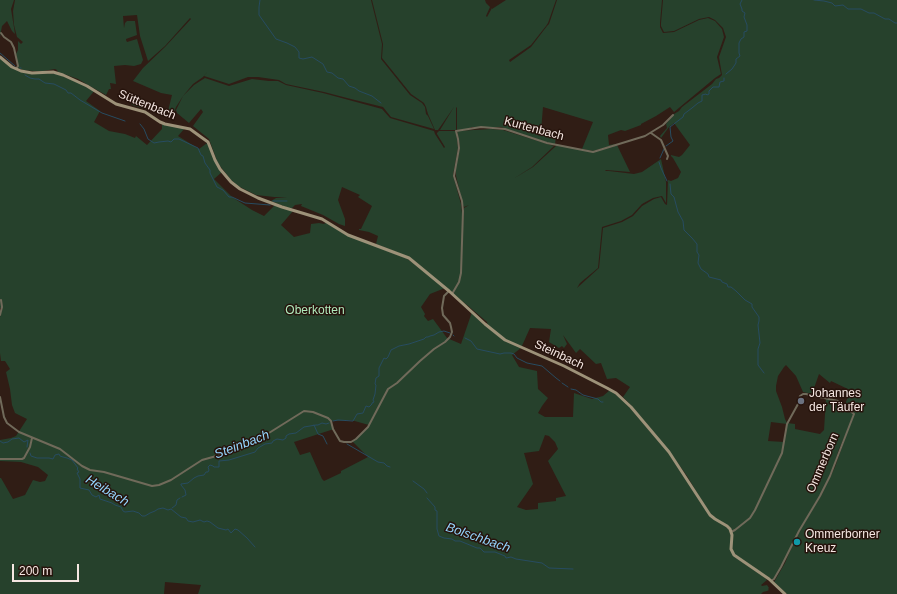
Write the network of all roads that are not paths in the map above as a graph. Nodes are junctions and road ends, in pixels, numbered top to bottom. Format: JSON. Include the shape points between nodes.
{"nodes":[{"id":1,"x":2,"y":33,"type":"dead end"},
{"id":2,"x":0,"y":57,"type":"edge"},
{"id":3,"x":16,"y":69,"type":"junction"},
{"id":4,"x":673,"y":115,"type":"dead end"},
{"id":5,"x":651,"y":133,"type":"junction"},
{"id":6,"x":667,"y":158,"type":"dead end"},
{"id":7,"x":377,"y":246,"type":"joint"},
{"id":8,"x":451,"y":293,"type":"junction"},
{"id":9,"x":1,"y":300,"type":"dead end"},
{"id":10,"x":1,"y":307,"type":"edge"},
{"id":11,"x":0,"y":315,"type":"edge"},
{"id":12,"x":0,"y":397,"type":"edge"},
{"id":13,"x":32,"y":438,"type":"junction"},
{"id":14,"x":0,"y":459,"type":"edge"},
{"id":15,"x":731,"y":532,"type":"junction"},
{"id":16,"x":771,"y":581,"type":"junction"},
{"id":17,"x":785,"y":594,"type":"edge"}],
"edges":[{"from":1,"to":3,"type":"street","via":[[14,48],[18,66]]},
{"from":2,"to":3,"type":"street","name":"Süttenbach"},
{"from":3,"to":7,"type":"street","name":"Süttenbach","via":[[61,74],[88,86],[116,104],[148,113],[166,125],[190,129],[208,142],[217,164],[237,188],[282,207],[327,221],[346,234]]},
{"from":4,"to":5,"type":"street","name":"Kurtenbach"},
{"from":5,"to":6,"type":"street","via":[[661,140]]},
{"from":5,"to":8,"type":"street","name":"Kurtenbach","via":[[593,152],[547,143],[505,129],[481,127],[456,131],[459,148],[454,176],[463,211],[461,273],[459,282]]},
{"from":7,"to":8,"type":"street","name":"Steinbach","via":[[409,258]]},
{"from":8,"to":13,"type":"street","via":[[444,296],[442,308],[443,315],[451,325],[450,337],[388,389],[366,430],[354,441],[340,441],[328,418],[304,411],[245,448],[202,460],[171,480],[152,486],[90,470],[60,449]]},
{"from":8,"to":15,"type":"street","name":"Steinbach","via":[[506,340],[616,393],[669,452],[709,513]]},
{"from":9,"to":10,"type":"street"},
{"from":10,"to":11,"type":"street"},
{"from":12,"to":13,"type":"street","via":[[2,413],[7,423],[18,432]]},
{"from":13,"to":14,"type":"street","via":[[22,460]]},
{"from":15,"to":16,"type":"street","via":[[730,547],[734,555]]},
{"from":15,"to":16,"type":"street","name":"Ommerborn","via":[[750,518],[755,510],[782,453],[787,424],[800,396],[804,393],[838,401],[854,414],[830,476],[782,567]]},
{"from":16,"to":17,"type":"street"}]}
